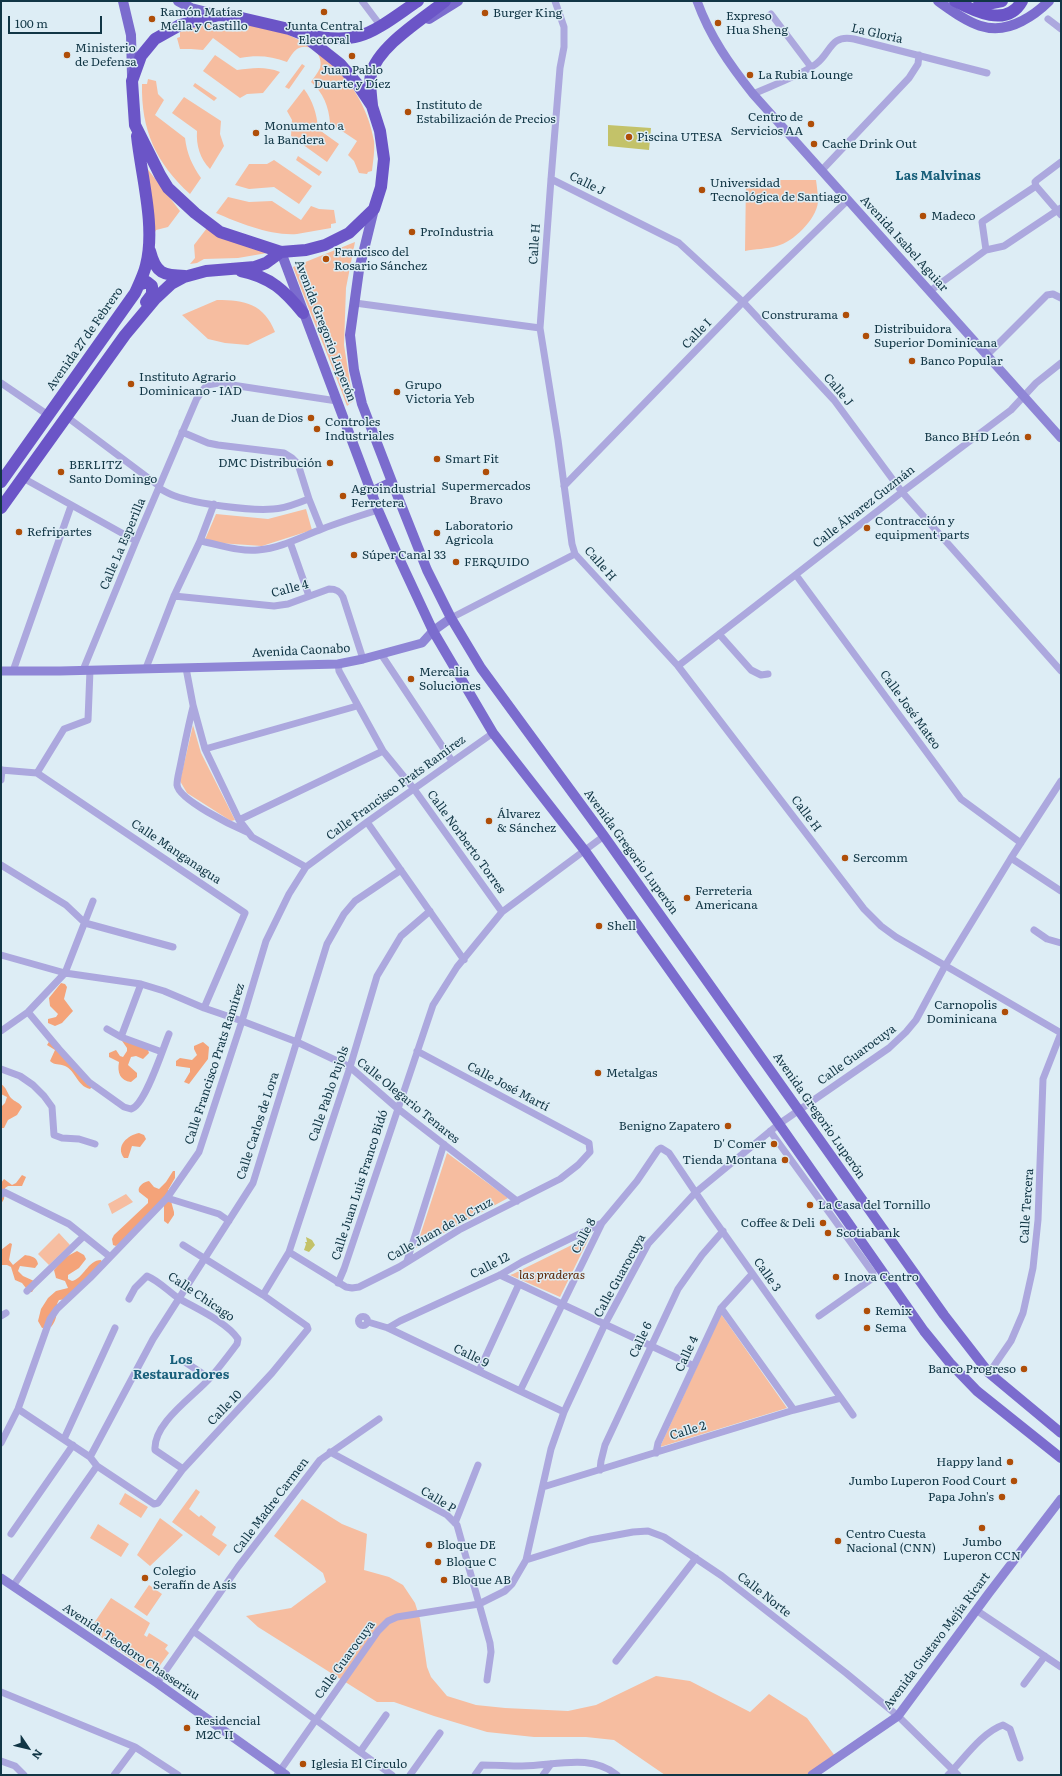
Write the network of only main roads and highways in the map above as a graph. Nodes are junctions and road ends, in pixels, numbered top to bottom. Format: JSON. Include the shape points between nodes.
{"nodes":[{"id":1,"x":124,"y":1,"type":"edge"},
{"id":2,"x":178,"y":1,"type":"edge"},
{"id":3,"x":418,"y":1,"type":"edge"},
{"id":4,"x":445,"y":1,"type":"edge"},
{"id":5,"x":458,"y":1,"type":"edge"},
{"id":6,"x":938,"y":1,"type":"edge"},
{"id":7,"x":955,"y":1,"type":"edge"},
{"id":8,"x":979,"y":1,"type":"edge"},
{"id":9,"x":1002,"y":1,"type":"edge"},
{"id":10,"x":1022,"y":1,"type":"edge"},
{"id":11,"x":1049,"y":1,"type":"edge"},
{"id":12,"x":219,"y":15,"type":"junction"},
{"id":13,"x":302,"y":34,"type":"junction"},
{"id":14,"x":394,"y":42,"type":"junction"},
{"id":15,"x":132,"y":81,"type":"junction"},
{"id":16,"x":372,"y":106,"type":"junction"},
{"id":17,"x":135,"y":125,"type":"junction"},
{"id":18,"x":374,"y":209,"type":"junction"},
{"id":19,"x":148,"y":246,"type":"junction"},
{"id":20,"x":281,"y":252,"type":"junction"},
{"id":21,"x":226,"y":268,"type":"junction"},
{"id":22,"x":190,"y":276,"type":"junction"},
{"id":23,"x":139,"y":285,"type":"junction"},
{"id":24,"x":303,"y":313,"type":"junction"},
{"id":25,"x":133,"y":326,"type":"junction"},
{"id":26,"x":32,"y":438,"type":"junction"},
{"id":27,"x":47,"y":445,"type":"junction"},
{"id":28,"x":1,"y":482,"type":"edge"},
{"id":29,"x":392,"y":482,"type":"junction"},
{"id":30,"x":371,"y":492,"type":"junction"},
{"id":31,"x":1,"y":508,"type":"edge"},
{"id":32,"x":1061,"y":1433,"type":"edge"},
{"id":33,"x":1061,"y":1458,"type":"edge"}],
"edges":[{"from":1,"to":15,"type":"main road","via":[[131,35]]},
{"from":2,"to":12,"type":"main road","via":[[190,8]]},
{"from":3,"to":13,"type":"highway","via":[[366,34],[348,38],[324,38]]},
{"from":4,"to":14,"type":"highway"},
{"from":5,"to":14,"type":"main road"},
{"from":6,"to":11,"type":"main road","via":[[975,25],[995,29],[1013,26]]},
{"from":7,"to":10,"type":"highway","via":[[971,10],[994,16],[1010,13]]},
{"from":8,"to":9,"type":"highway"},
{"from":12,"to":13,"type":"highway","via":[[289,28]]},
{"from":12,"to":15,"type":"highway","via":[[180,25],[155,39],[141,56]]},
{"from":13,"to":16,"type":"highway","via":[[340,64]]},
{"from":14,"to":16,"type":"highway","via":[[384,52],[371,74]]},
{"from":15,"to":17,"type":"highway","name":"Avenida 27 de Febrero"},
{"from":16,"to":18,"type":"highway","via":[[380,131],[384,159],[381,187]]},
{"from":17,"to":19,"type":"highway","name":"Avenida 27 de Febrero","via":[[149,213]]},
{"from":17,"to":20,"type":"highway","via":[[168,188],[194,213],[220,232]]},
{"from":18,"to":20,"type":"highway","via":[[350,233],[325,245]]},
{"from":18,"to":29,"type":"main road","name":"Avenida Gregorio Luperón","via":[[364,248],[350,334],[354,370],[362,404]]},
{"from":19,"to":22,"type":"highway","via":[[153,262],[163,274]]},
{"from":19,"to":23,"type":"highway","name":"Avenida 27 de Febrero","via":[[147,264]]},
{"from":20,"to":21,"type":"highway","via":[[266,263],[255,267]]},
{"from":20,"to":24,"type":"main road","name":"Avenida Gregorio Luperón"},
{"from":21,"to":22,"type":"highway"},
{"from":21,"to":24,"type":"highway","via":[[252,274],[278,286]]},
{"from":22,"to":25,"type":"highway","via":[[171,284]]},
{"from":23,"to":25,"type":"highway","via":[[147,282],[153,289],[135,318]]},
{"from":23,"to":26,"type":"highway","name":"Avenida 27 de Febrero"},
{"from":24,"to":30,"type":"main road","name":"Avenida Gregorio Luperón"},
{"from":25,"to":27,"type":"highway"},
{"from":26,"to":27,"type":"highway","via":[[44,437]]},
{"from":26,"to":28,"type":"highway","name":"Avenida 27 de Febrero"},
{"from":27,"to":31,"type":"highway"},
{"from":29,"to":30,"type":"main road"},
{"from":29,"to":32,"type":"main road","name":"Avenida Gregorio Luperón","via":[[427,570],[451,618],[481,668],[604,836],[944,1315],[989,1373]]},
{"from":30,"to":33,"type":"main road","name":"Avenida Gregorio Luperón","via":[[411,587],[494,733],[585,851],[924,1331],[950,1363],[978,1391]]}]}
